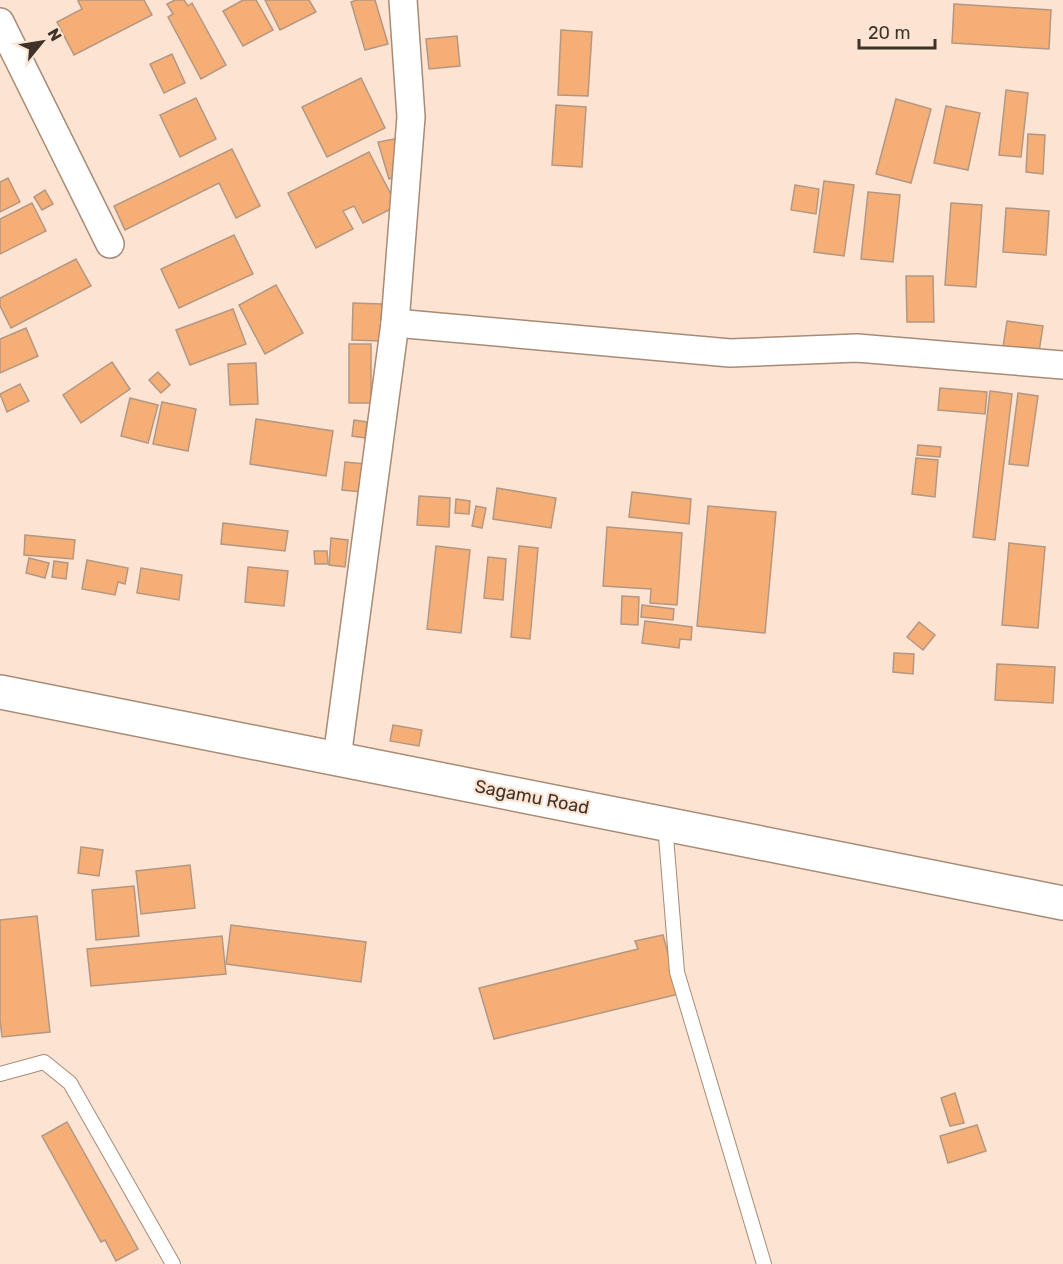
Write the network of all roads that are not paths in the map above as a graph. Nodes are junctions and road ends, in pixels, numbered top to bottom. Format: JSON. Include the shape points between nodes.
{"nodes":[{"id":1,"x":403,"y":0,"type":"edge"},
{"id":2,"x":0,"y":22,"type":"edge"},
{"id":3,"x":110,"y":244,"type":"dead end"},
{"id":4,"x":395,"y":323,"type":"junction"},
{"id":5,"x":1063,"y":365,"type":"edge"},
{"id":6,"x":0,"y":692,"type":"edge"},
{"id":7,"x":337,"y":758,"type":"junction"},
{"id":8,"x":665,"y":824,"type":"junction"},
{"id":9,"x":1063,"y":903,"type":"edge"},
{"id":10,"x":0,"y":1074,"type":"edge"},
{"id":11,"x":173,"y":1264,"type":"edge"},
{"id":12,"x":764,"y":1264,"type":"edge"}],
"edges":[{"from":1,"to":4,"type":"street","via":[[411,117]]},
{"from":2,"to":3,"type":"street"},
{"from":4,"to":5,"type":"street","via":[[730,352],[857,348]]},
{"from":4,"to":7,"type":"street"},
{"from":6,"to":7,"type":"highway","name":"Sagamu Road"},
{"from":7,"to":8,"type":"highway","name":"Sagamu Road"},
{"from":8,"to":9,"type":"highway","name":"Sagamu Road"},
{"from":8,"to":12,"type":"lane","via":[[677,972]]},
{"from":10,"to":11,"type":"lane","via":[[44,1062],[70,1083]]}]}
